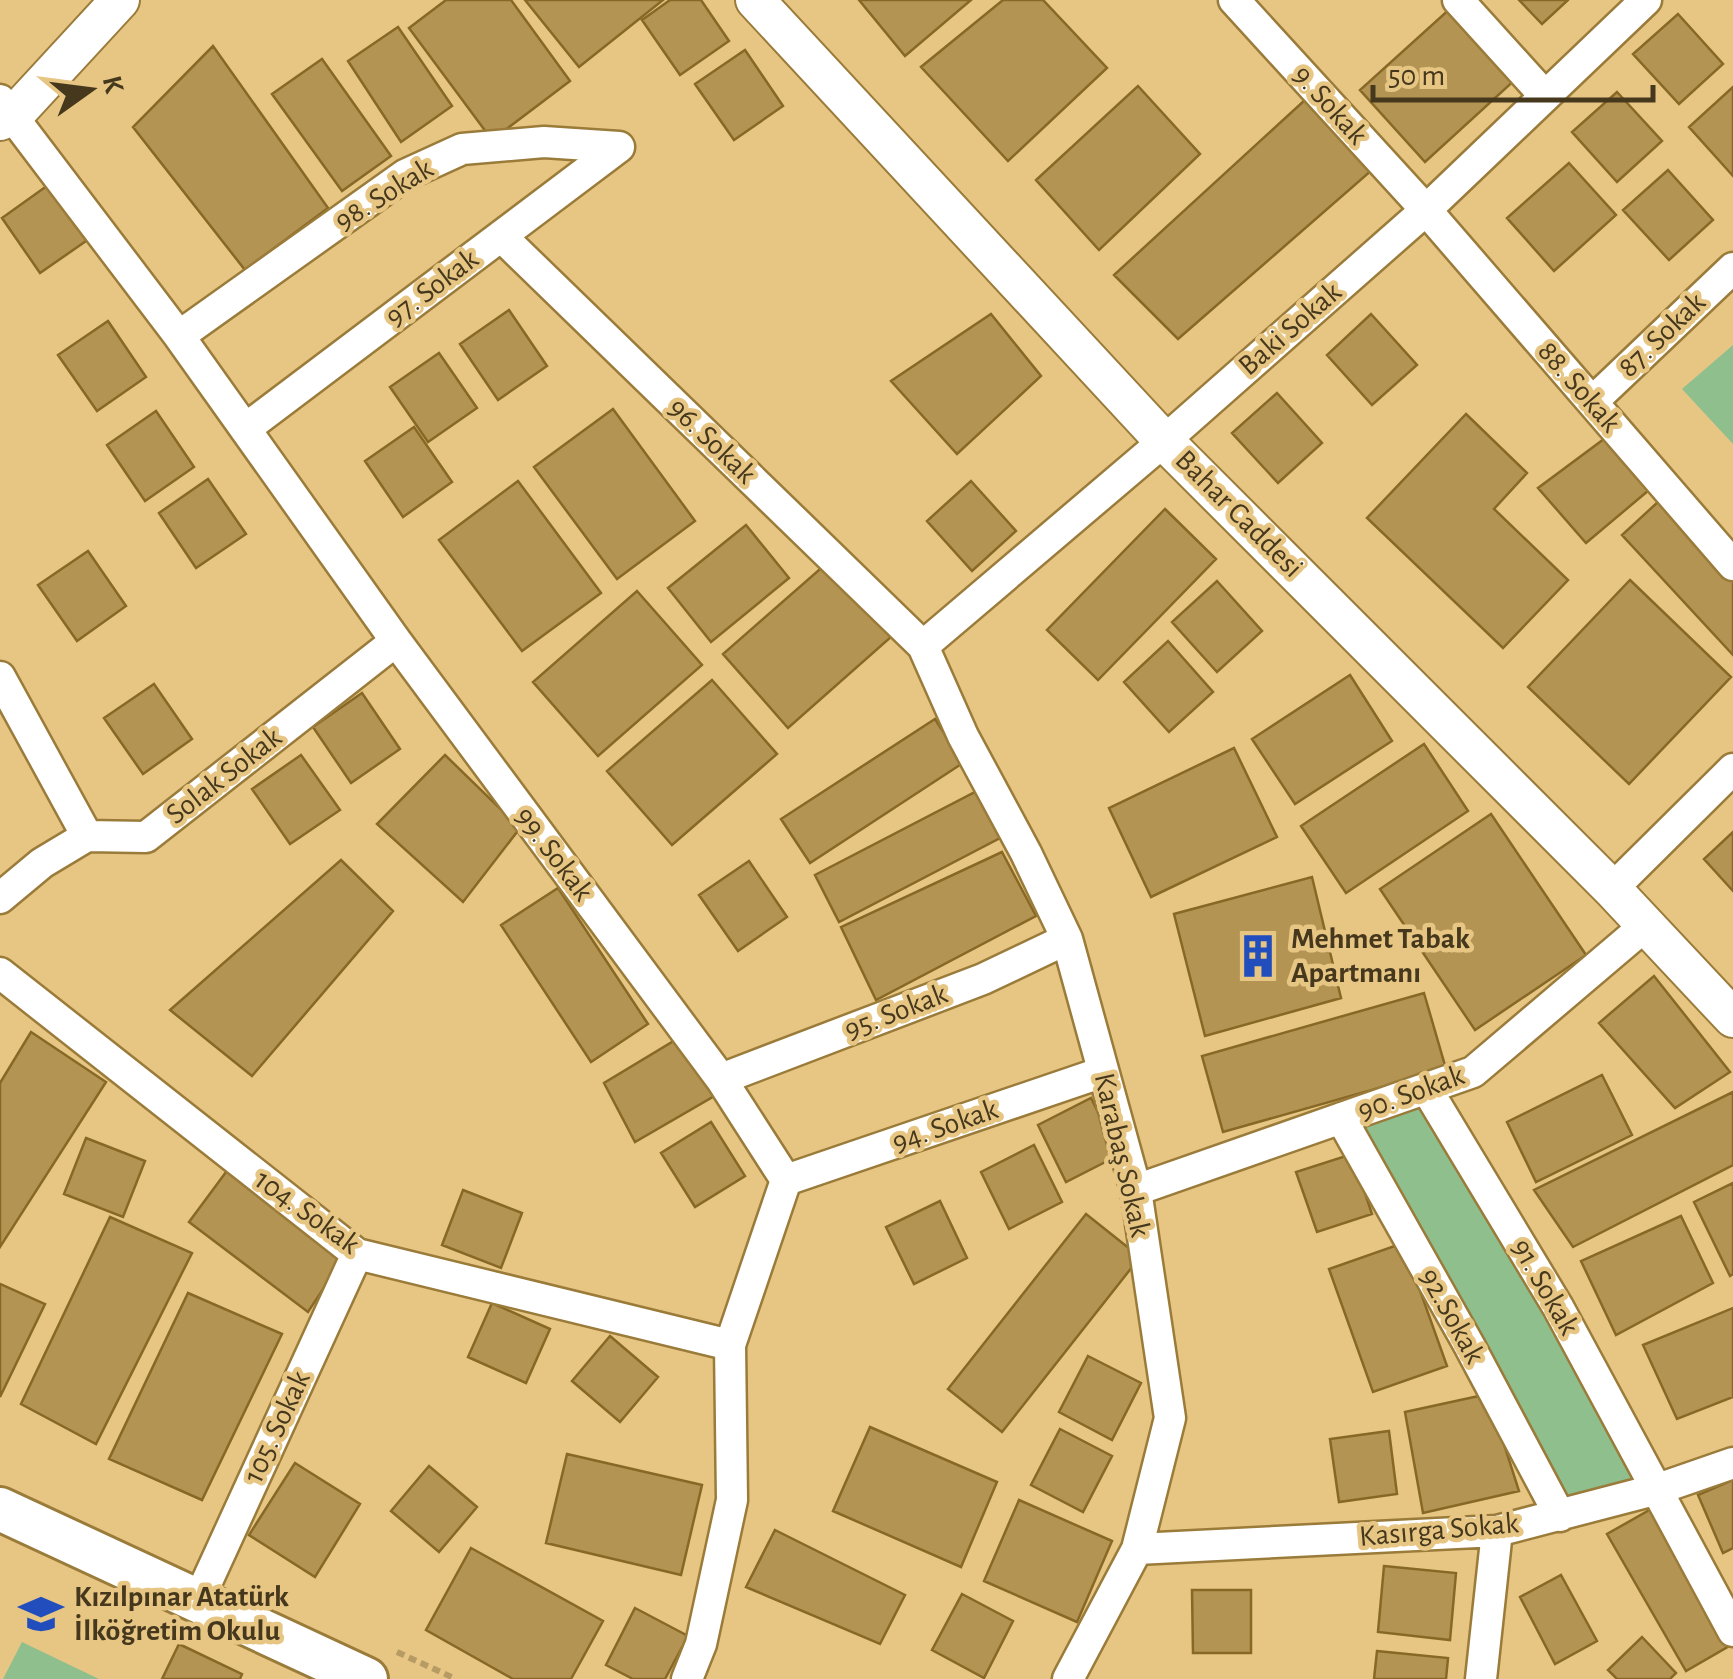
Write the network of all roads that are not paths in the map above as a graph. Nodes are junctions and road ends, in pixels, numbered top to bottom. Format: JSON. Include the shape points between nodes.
{"nodes":[{"id":1,"x":120,"y":0,"type":"edge"},
{"id":2,"x":756,"y":0,"type":"edge"},
{"id":3,"x":1234,"y":0,"type":"edge"},
{"id":4,"x":1458,"y":0,"type":"edge"},
{"id":5,"x":1646,"y":0,"type":"edge"},
{"id":6,"x":1545,"y":96,"type":"junction"},
{"id":7,"x":5,"y":112,"type":"edge"},
{"id":8,"x":619,"y":146,"type":"joint"},
{"id":9,"x":1426,"y":210,"type":"junction"},
{"id":10,"x":501,"y":236,"type":"junction"},
{"id":11,"x":1733,"y":268,"type":"edge"},
{"id":12,"x":179,"y":336,"type":"junction"},
{"id":13,"x":1592,"y":402,"type":"junction"},
{"id":14,"x":245,"y":429,"type":"junction"},
{"id":15,"x":1164,"y":441,"type":"junction"},
{"id":16,"x":1733,"y":565,"type":"edge"},
{"id":17,"x":396,"y":640,"type":"junction"},
{"id":18,"x":923,"y":646,"type":"junction"},
{"id":19,"x":0,"y":677,"type":"edge"},
{"id":20,"x":1733,"y":770,"type":"edge"},
{"id":21,"x":87,"y":836,"type":"junction"},
{"id":22,"x":1612,"y":889,"type":"junction"},
{"id":23,"x":0,"y":898,"type":"edge"},
{"id":24,"x":1646,"y":925,"type":"junction"},
{"id":25,"x":1067,"y":939,"type":"junction"},
{"id":26,"x":0,"y":973,"type":"edge"},
{"id":27,"x":1733,"y":1018,"type":"edge"},
{"id":28,"x":1103,"y":1072,"type":"junction"},
{"id":29,"x":721,"y":1079,"type":"junction"},
{"id":30,"x":1426,"y":1088,"type":"junction"},
{"id":31,"x":1341,"y":1118,"type":"junction"},
{"id":32,"x":786,"y":1180,"type":"junction"},
{"id":33,"x":1136,"y":1190,"type":"junction"},
{"id":34,"x":357,"y":1254,"type":"junction"},
{"id":35,"x":730,"y":1345,"type":"junction"},
{"id":36,"x":1733,"y":1463,"type":"edge"},
{"id":37,"x":1658,"y":1489,"type":"junction"},
{"id":38,"x":0,"y":1509,"type":"edge"},
{"id":39,"x":1560,"y":1516,"type":"junction"},
{"id":40,"x":1497,"y":1531,"type":"junction"},
{"id":41,"x":1138,"y":1548,"type":"junction"},
{"id":42,"x":198,"y":1601,"type":"junction"},
{"id":43,"x":1733,"y":1631,"type":"edge"},
{"id":44,"x":366,"y":1679,"type":"edge"},
{"id":45,"x":687,"y":1679,"type":"edge"},
{"id":46,"x":1068,"y":1679,"type":"edge"},
{"id":47,"x":1481,"y":1679,"type":"edge"}],
"edges":[{"from":1,"to":7,"type":"street"},
{"from":2,"to":15,"type":"street","name":"Bahar Caddesi"},
{"from":3,"to":9,"type":"street","name":"9. Sokak"},
{"from":4,"to":6,"type":"street"},
{"from":5,"to":6,"type":"street","name":"Baki Sokak"},
{"from":6,"to":9,"type":"street","name":"Baki Sokak"},
{"from":7,"to":12,"type":"street","name":"99. Sokak"},
{"from":8,"to":10,"type":"street","name":"97. Sokak"},
{"from":8,"to":12,"type":"street","name":"98. Sokak","via":[[544,142],[462,149],[405,175]]},
{"from":9,"to":13,"type":"street","name":"88. Sokak"},
{"from":9,"to":15,"type":"street","name":"Baki Sokak"},
{"from":10,"to":14,"type":"street","name":"97. Sokak"},
{"from":10,"to":18,"type":"street","name":"96. Sokak"},
{"from":11,"to":13,"type":"street","name":"87. Sokak"},
{"from":12,"to":14,"type":"street","name":"99. Sokak"},
{"from":13,"to":16,"type":"street","name":"88. Sokak"},
{"from":14,"to":17,"type":"street","name":"99. Sokak"},
{"from":15,"to":18,"type":"street","name":"Baki Sokak"},
{"from":15,"to":22,"type":"street","name":"Bahar Caddesi"},
{"from":17,"to":21,"type":"street","name":"Solak Sokak","via":[[146,837]]},
{"from":17,"to":29,"type":"street","name":"99. Sokak"},
{"from":18,"to":25,"type":"street","name":"Karabaş Sokak"},
{"from":19,"to":21,"type":"street"},
{"from":20,"to":22,"type":"street"},
{"from":21,"to":23,"type":"street"},
{"from":22,"to":24,"type":"street","name":"Bahar Caddesi"},
{"from":24,"to":27,"type":"street","name":"Bahar Caddesi"},
{"from":24,"to":30,"type":"street","name":"90. Sokak","via":[[1474,1072]]},
{"from":25,"to":28,"type":"street","name":"Karabaş Sokak"},
{"from":25,"to":29,"type":"street","name":"95. Sokak","via":[[982,979]]},
{"from":26,"to":34,"type":"street","name":"104. Sokak"},
{"from":28,"to":32,"type":"street","name":"94. Sokak"},
{"from":28,"to":33,"type":"street","name":"Karabaş Sokak"},
{"from":29,"to":32,"type":"street","name":"99. Sokak"},
{"from":30,"to":31,"type":"street","name":"90. Sokak"},
{"from":30,"to":37,"type":"street","name":"91. Sokak"},
{"from":31,"to":33,"type":"street","name":"90. Sokak"},
{"from":31,"to":39,"type":"street","name":"92.Sokak"},
{"from":32,"to":35,"type":"street"},
{"from":33,"to":41,"type":"street","name":"Karabaş Sokak","via":[[1170,1418]]},
{"from":34,"to":35,"type":"street","name":"104. Sokak"},
{"from":34,"to":42,"type":"street","name":"105. Sokak"},
{"from":35,"to":45,"type":"street","via":[[732,1500],[701,1644]]},
{"from":36,"to":37,"type":"street","name":"Kasırga Sokak"},
{"from":37,"to":39,"type":"street","name":"Kasırga Sokak"},
{"from":37,"to":43,"type":"street","name":"91. Sokak"},
{"from":38,"to":42,"type":"main road"},
{"from":39,"to":40,"type":"street","name":"Kasırga Sokak"},
{"from":40,"to":41,"type":"street","name":"Kasırga Sokak"},
{"from":40,"to":47,"type":"street"},
{"from":41,"to":46,"type":"street","name":"Karabaş Sokak"},
{"from":42,"to":44,"type":"main road"}]}
